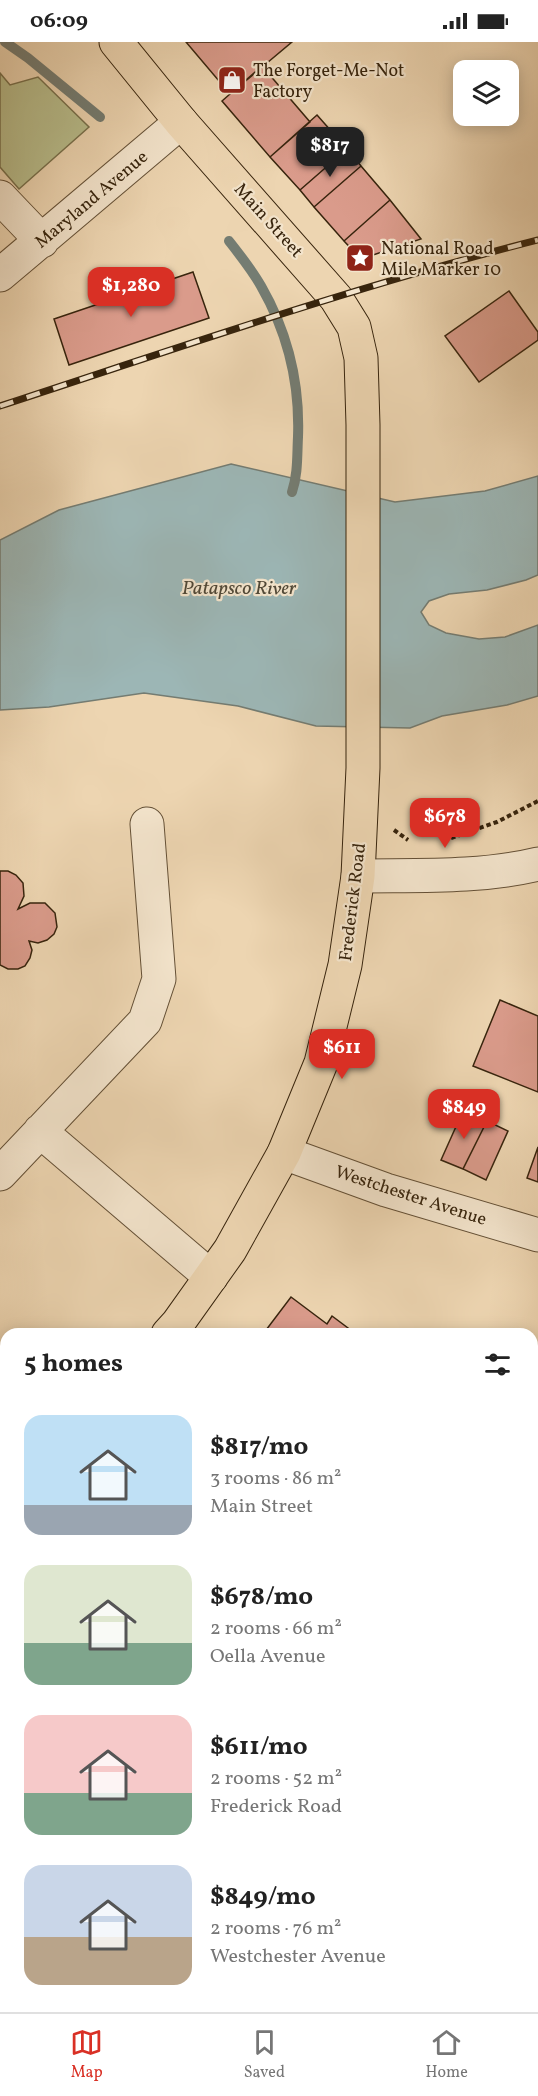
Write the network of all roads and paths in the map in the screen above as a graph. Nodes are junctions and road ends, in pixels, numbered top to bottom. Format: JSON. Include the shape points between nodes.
{"nodes":[{"id":1,"x":116,"y":42,"type":"edge"},
{"id":2,"x":181,"y":122,"type":"junction"},
{"id":3,"x":0,"y":197,"type":"edge"},
{"id":4,"x":42,"y":241,"type":"junction"},
{"id":5,"x":0,"y":275,"type":"edge"},
{"id":6,"x":363,"y":425,"type":"joint"},
{"id":7,"x":538,"y":801,"type":"edge"},
{"id":8,"x":147,"y":824,"type":"dead end"},
{"id":9,"x":391,"y":828,"type":"dead end"},
{"id":10,"x":418,"y":840,"type":"dead end"},
{"id":11,"x":446,"y":840,"type":"dead end"},
{"id":12,"x":538,"y":864,"type":"edge"},
{"id":13,"x":358,"y":876,"type":"junction"},
{"id":14,"x":40,"y":1131,"type":"junction"},
{"id":15,"x":284,"y":1153,"type":"junction"},
{"id":16,"x":0,"y":1174,"type":"edge"},
{"id":17,"x":538,"y":1235,"type":"edge"},
{"id":18,"x":211,"y":1277,"type":"junction"},
{"id":19,"x":173,"y":1328,"type":"edge"}],
"edges":[{"from":1,"to":2,"type":"main road","name":"Main Street"},
{"from":2,"to":4,"type":"street","name":"Maryland Avenue"},
{"from":2,"to":6,"type":"main road","name":"Main Street","via":[[314,271],[348,317],[361,358]]},
{"from":3,"to":4,"type":"street"},
{"from":4,"to":5,"type":"street","name":"Maryland Avenue"},
{"from":6,"to":13,"type":"main road","name":"Frederick Road","via":[[363,768]]},
{"from":7,"to":11,"type":"path","via":[[497,822]]},
{"from":8,"to":14,"type":"street","via":[[159,979],[145,1021]]},
{"from":9,"to":10,"type":"path","via":[[408,840]]},
{"from":12,"to":13,"type":"street","via":[[470,874]]},
{"from":13,"to":15,"type":"main road","name":"Frederick Road","via":[[343,977],[321,1063]]},
{"from":14,"to":16,"type":"street"},
{"from":14,"to":18,"type":"street"},
{"from":15,"to":17,"type":"street","name":"Westchester Avenue","via":[[386,1190]]},
{"from":15,"to":18,"type":"main road","name":"Frederick Road"},
{"from":18,"to":19,"type":"main road","name":"Frederick Road"}]}
